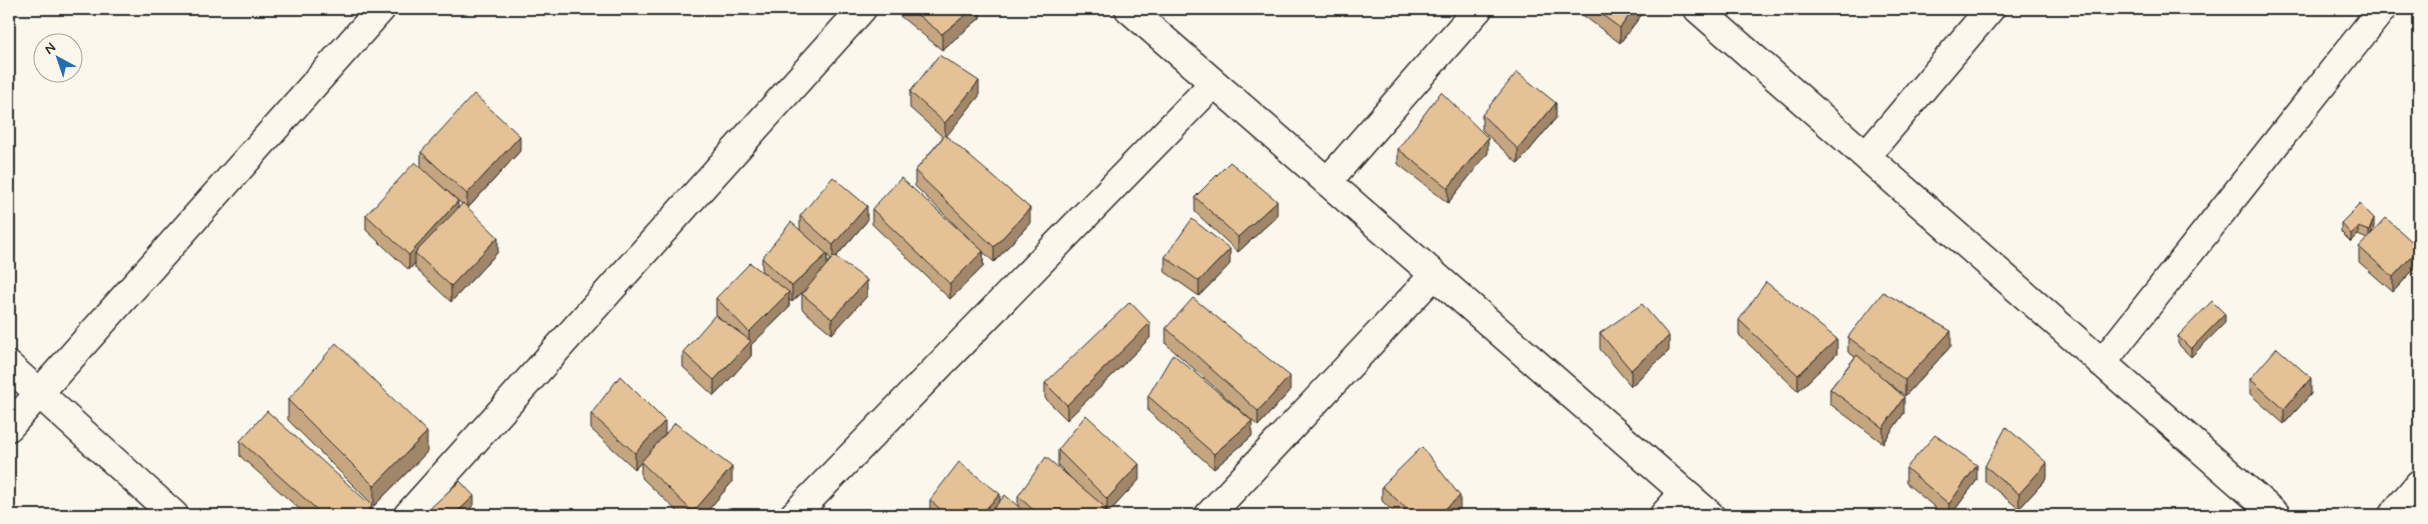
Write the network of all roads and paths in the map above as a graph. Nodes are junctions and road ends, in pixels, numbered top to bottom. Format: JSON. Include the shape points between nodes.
{"nodes":[{"id":1,"x":381,"y":9,"type":"edge"},
{"id":2,"x":862,"y":9,"type":"edge"},
{"id":3,"x":1130,"y":9,"type":"edge"},
{"id":4,"x":1478,"y":9,"type":"edge"},
{"id":5,"x":1698,"y":9,"type":"edge"},
{"id":6,"x":1990,"y":9,"type":"edge"},
{"id":7,"x":2382,"y":9,"type":"edge"},
{"id":8,"x":1214,"y":83,"type":"junction"},
{"id":9,"x":1866,"y":156,"type":"junction"},
{"id":10,"x":1327,"y":182,"type":"junction"},
{"id":11,"x":1434,"y":275,"type":"junction"},
{"id":12,"x":2102,"y":363,"type":"junction"},
{"id":13,"x":9,"y":366,"type":"edge"},
{"id":14,"x":40,"y":392,"type":"junction"},
{"id":15,"x":9,"y":427,"type":"edge"},
{"id":16,"x":2419,"y":484,"type":"edge"},
{"id":17,"x":1684,"y":493,"type":"junction"},
{"id":18,"x":174,"y":515,"type":"edge"},
{"id":19,"x":408,"y":515,"type":"edge"},
{"id":20,"x":794,"y":515,"type":"edge"},
{"id":21,"x":1209,"y":515,"type":"edge"},
{"id":22,"x":1664,"y":515,"type":"edge"},
{"id":23,"x":1710,"y":515,"type":"edge"},
{"id":24,"x":2276,"y":515,"type":"edge"},
{"id":25,"x":2393,"y":515,"type":"edge"}],
"edges":[{"from":1,"to":14,"type":"street"},
{"from":2,"to":19,"type":"street"},
{"from":3,"to":8,"type":"street"},
{"from":4,"to":10,"type":"street"},
{"from":5,"to":9,"type":"street"},
{"from":6,"to":9,"type":"street"},
{"from":7,"to":12,"type":"street"},
{"from":8,"to":10,"type":"street"},
{"from":8,"to":20,"type":"street"},
{"from":9,"to":12,"type":"street"},
{"from":10,"to":11,"type":"street"},
{"from":11,"to":17,"type":"street"},
{"from":11,"to":21,"type":"street"},
{"from":12,"to":24,"type":"street"},
{"from":13,"to":14,"type":"street"},
{"from":14,"to":15,"type":"street"},
{"from":14,"to":18,"type":"street"},
{"from":16,"to":25,"type":"street"},
{"from":17,"to":22,"type":"street"},
{"from":17,"to":23,"type":"street"}]}
